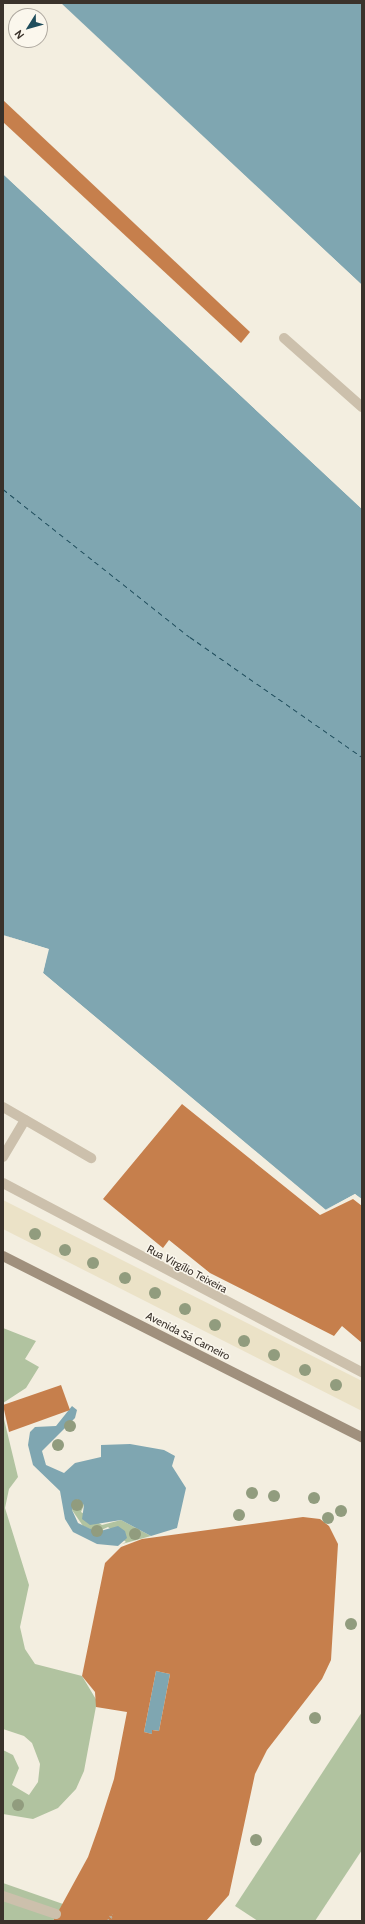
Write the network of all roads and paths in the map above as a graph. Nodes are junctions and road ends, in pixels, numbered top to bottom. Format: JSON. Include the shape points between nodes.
{"nodes":[{"id":1,"x":284,"y":338,"type":"dead end"},
{"id":2,"x":362,"y":407,"type":"edge"},
{"id":3,"x":3,"y":1107,"type":"edge"},
{"id":4,"x":24,"y":1120,"type":"junction"},
{"id":5,"x":3,"y":1157,"type":"edge"},
{"id":6,"x":91,"y":1158,"type":"dead end"},
{"id":7,"x":3,"y":1183,"type":"edge"},
{"id":8,"x":3,"y":1256,"type":"edge"},
{"id":9,"x":362,"y":1372,"type":"edge"},
{"id":10,"x":362,"y":1437,"type":"edge"},
{"id":11,"x":3,"y":1896,"type":"edge"},
{"id":12,"x":56,"y":1914,"type":"dead end"},
{"id":13,"x":112,"y":1914,"type":"dead end"},
{"id":14,"x":108,"y":1921,"type":"edge"}],
"edges":[{"from":1,"to":2,"type":"lane"},
{"from":3,"to":4,"type":"lane"},
{"from":4,"to":5,"type":"lane"},
{"from":4,"to":6,"type":"lane"},
{"from":7,"to":9,"type":"lane","name":"Rua Virgílio Teixeira"},
{"from":8,"to":10,"type":"main road","name":"Avenida Sá Carneiro"},
{"from":11,"to":12,"type":"lane"},
{"from":13,"to":14,"type":"path"}]}
